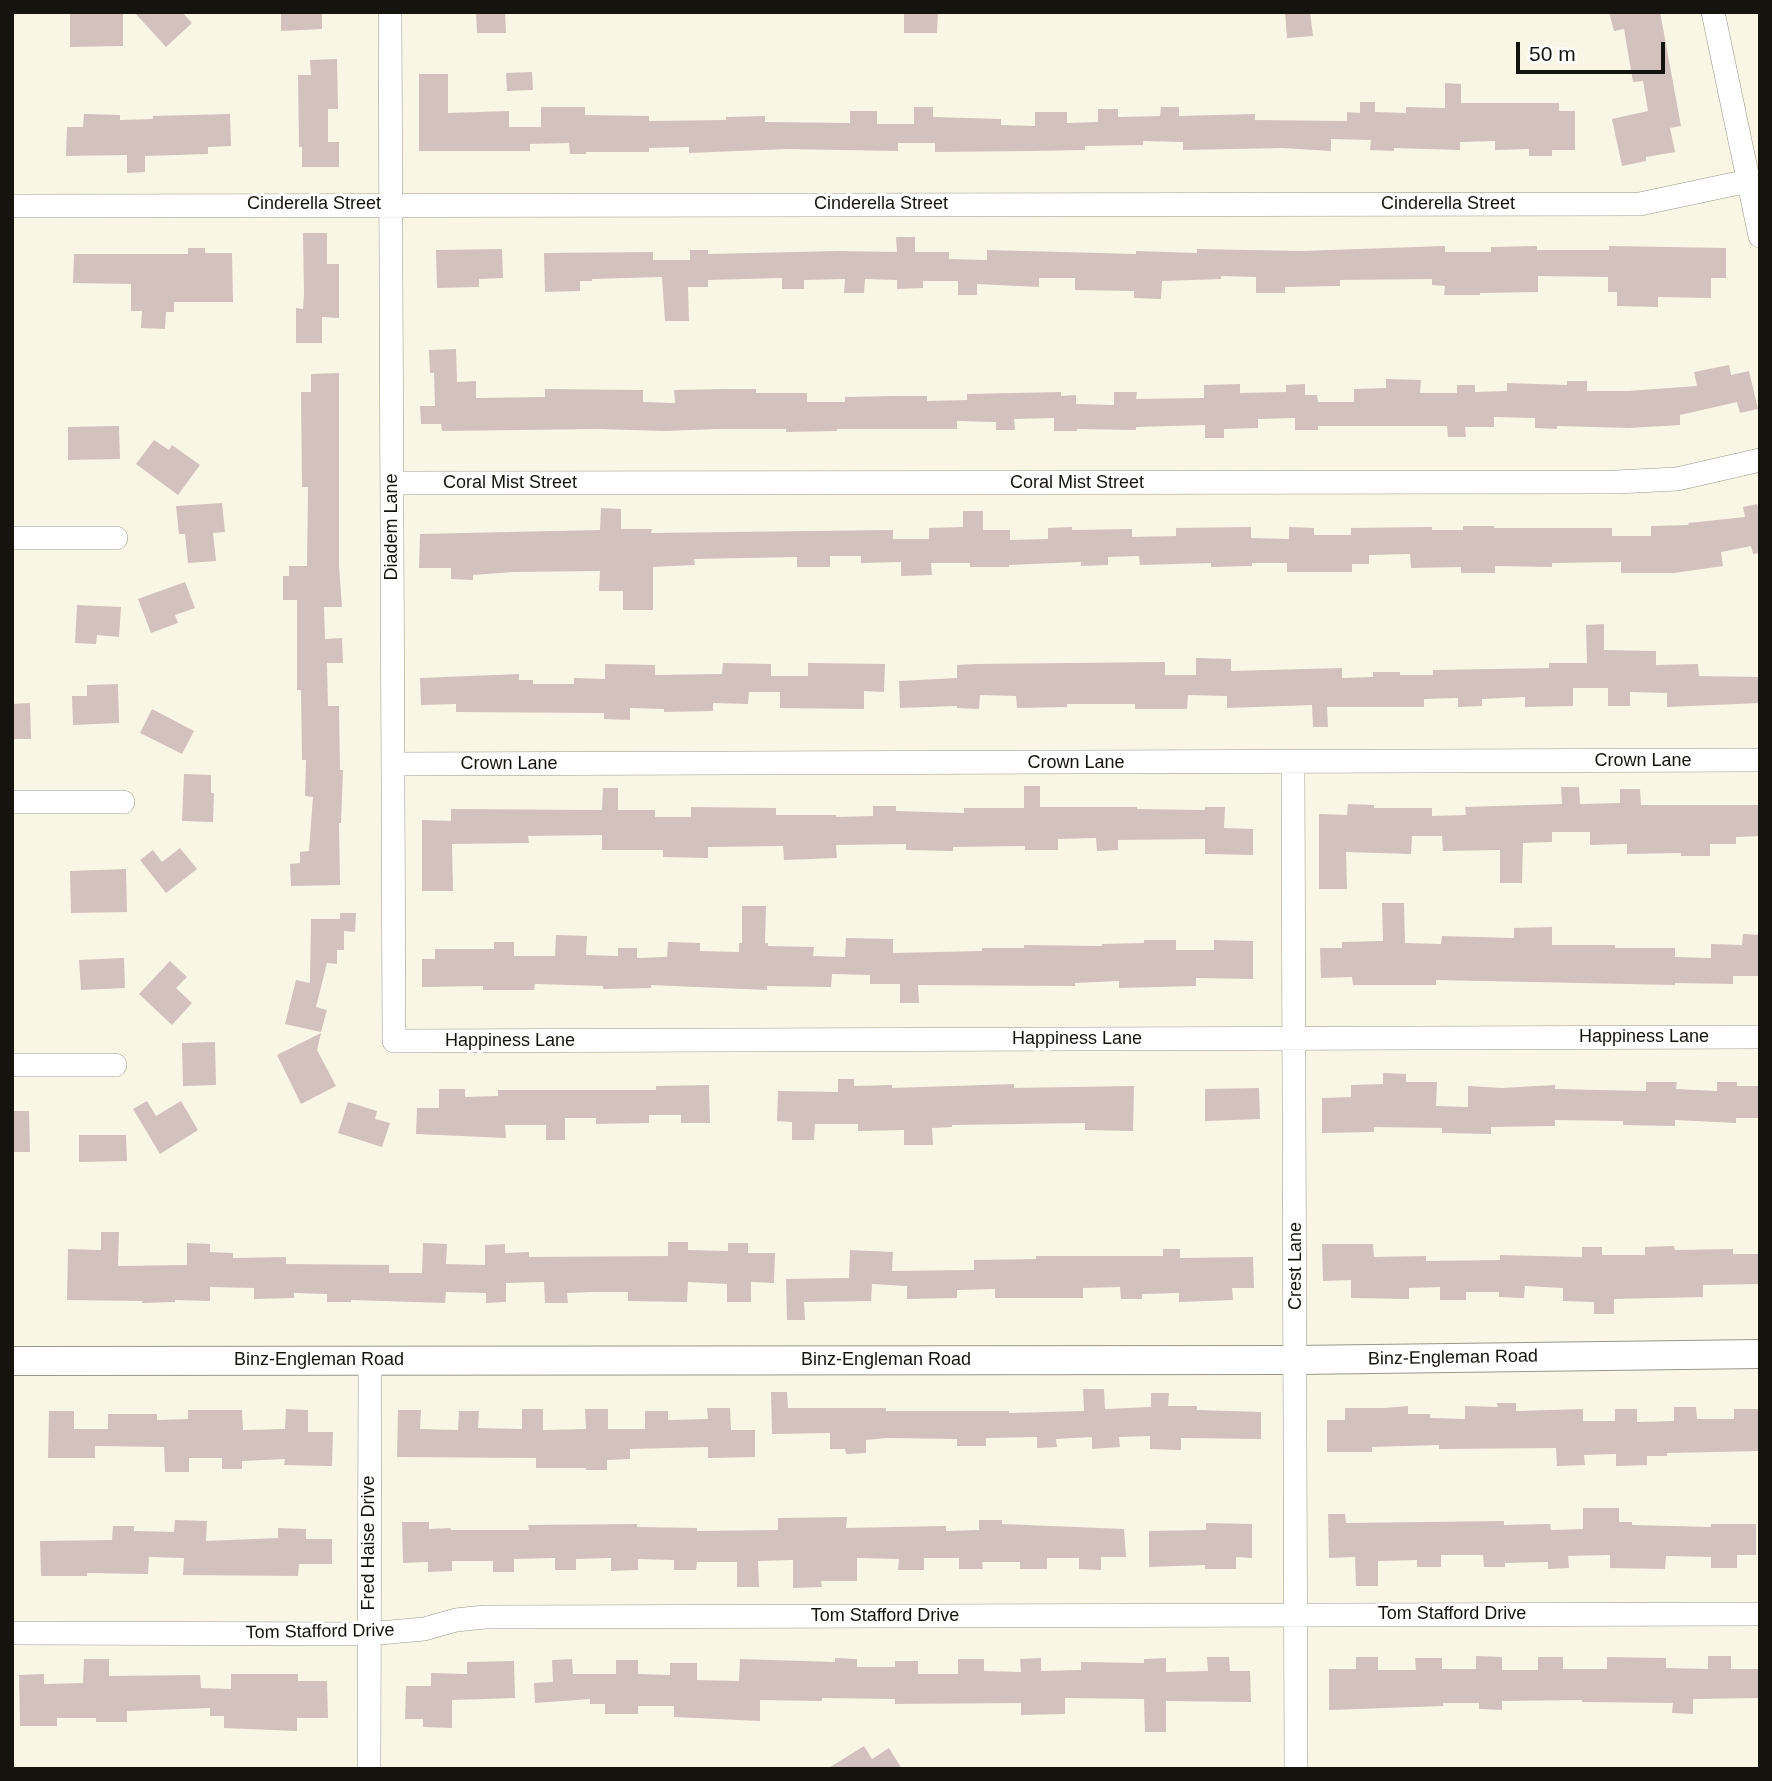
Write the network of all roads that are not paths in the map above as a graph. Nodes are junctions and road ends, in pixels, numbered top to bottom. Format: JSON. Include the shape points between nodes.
{"nodes":[{"id":1,"x":390,"y":12,"type":"edge"},
{"id":2,"x":1713,"y":12,"type":"edge"},
{"id":3,"x":1748,"y":181,"type":"junction"},
{"id":4,"x":390,"y":204,"type":"junction"},
{"id":5,"x":12,"y":206,"type":"edge"},
{"id":6,"x":1760,"y":236,"type":"edge"},
{"id":7,"x":1760,"y":460,"type":"edge"},
{"id":8,"x":392,"y":483,"type":"junction"},
{"id":9,"x":12,"y":538,"type":"edge"},
{"id":10,"x":116,"y":538,"type":"dead end"},
{"id":11,"x":1760,"y":760,"type":"edge"},
{"id":12,"x":1293,"y":763,"type":"junction"},
{"id":13,"x":393,"y":764,"type":"junction"},
{"id":14,"x":12,"y":802,"type":"edge"},
{"id":15,"x":123,"y":802,"type":"dead end"},
{"id":16,"x":1760,"y":1037,"type":"edge"},
{"id":17,"x":1295,"y":1038,"type":"junction"},
{"id":18,"x":394,"y":1041,"type":"joint"},
{"id":19,"x":12,"y":1065,"type":"edge"},
{"id":20,"x":115,"y":1065,"type":"dead end"},
{"id":21,"x":1760,"y":1354,"type":"edge"},
{"id":22,"x":370,"y":1360,"type":"junction"},
{"id":23,"x":1296,"y":1360,"type":"junction"},
{"id":24,"x":12,"y":1361,"type":"edge"},
{"id":25,"x":1760,"y":1614,"type":"edge"},
{"id":26,"x":1294,"y":1615,"type":"junction"},
{"id":27,"x":12,"y":1633,"type":"edge"},
{"id":28,"x":369,"y":1634,"type":"junction"},
{"id":29,"x":369,"y":1769,"type":"edge"},
{"id":30,"x":1296,"y":1769,"type":"edge"}],
"edges":[{"from":1,"to":4,"type":"street","name":"Diadem Lane"},
{"from":2,"to":3,"type":"street"},
{"from":3,"to":4,"type":"street","name":"Cinderella Street","via":[[1640,204]]},
{"from":3,"to":6,"type":"street"},
{"from":4,"to":5,"type":"street","name":"Cinderella Street"},
{"from":4,"to":8,"type":"street","name":"Diadem Lane"},
{"from":7,"to":8,"type":"street","name":"Coral Mist Street","via":[[1677,479],[1616,482]]},
{"from":8,"to":13,"type":"street","name":"Diadem Lane"},
{"from":9,"to":10,"type":"street"},
{"from":11,"to":12,"type":"street","name":"Crown Lane"},
{"from":12,"to":13,"type":"street","name":"Crown Lane"},
{"from":12,"to":17,"type":"street","name":"Crest Lane"},
{"from":13,"to":18,"type":"street","name":"Diadem Lane"},
{"from":14,"to":15,"type":"street"},
{"from":16,"to":17,"type":"street","name":"Happiness Lane"},
{"from":17,"to":18,"type":"street","name":"Happiness Lane"},
{"from":17,"to":23,"type":"street","name":"Crest Lane"},
{"from":19,"to":20,"type":"street"},
{"from":21,"to":23,"type":"street","name":"Binz-Engleman Road"},
{"from":22,"to":23,"type":"street","name":"Binz-Engleman Road"},
{"from":22,"to":24,"type":"street","name":"Binz-Engleman Road"},
{"from":22,"to":28,"type":"street","name":"Fred Haise Drive"},
{"from":23,"to":26,"type":"street","name":"Crest Lane"},
{"from":25,"to":26,"type":"street","name":"Tom Stafford Drive"},
{"from":26,"to":28,"type":"street","name":"Tom Stafford Drive","via":[[485,1617]]},
{"from":26,"to":30,"type":"street","name":"Crest Lane"},
{"from":27,"to":28,"type":"street","name":"Tom Stafford Drive"},
{"from":28,"to":29,"type":"street","name":"Fred Haise Drive"}]}
